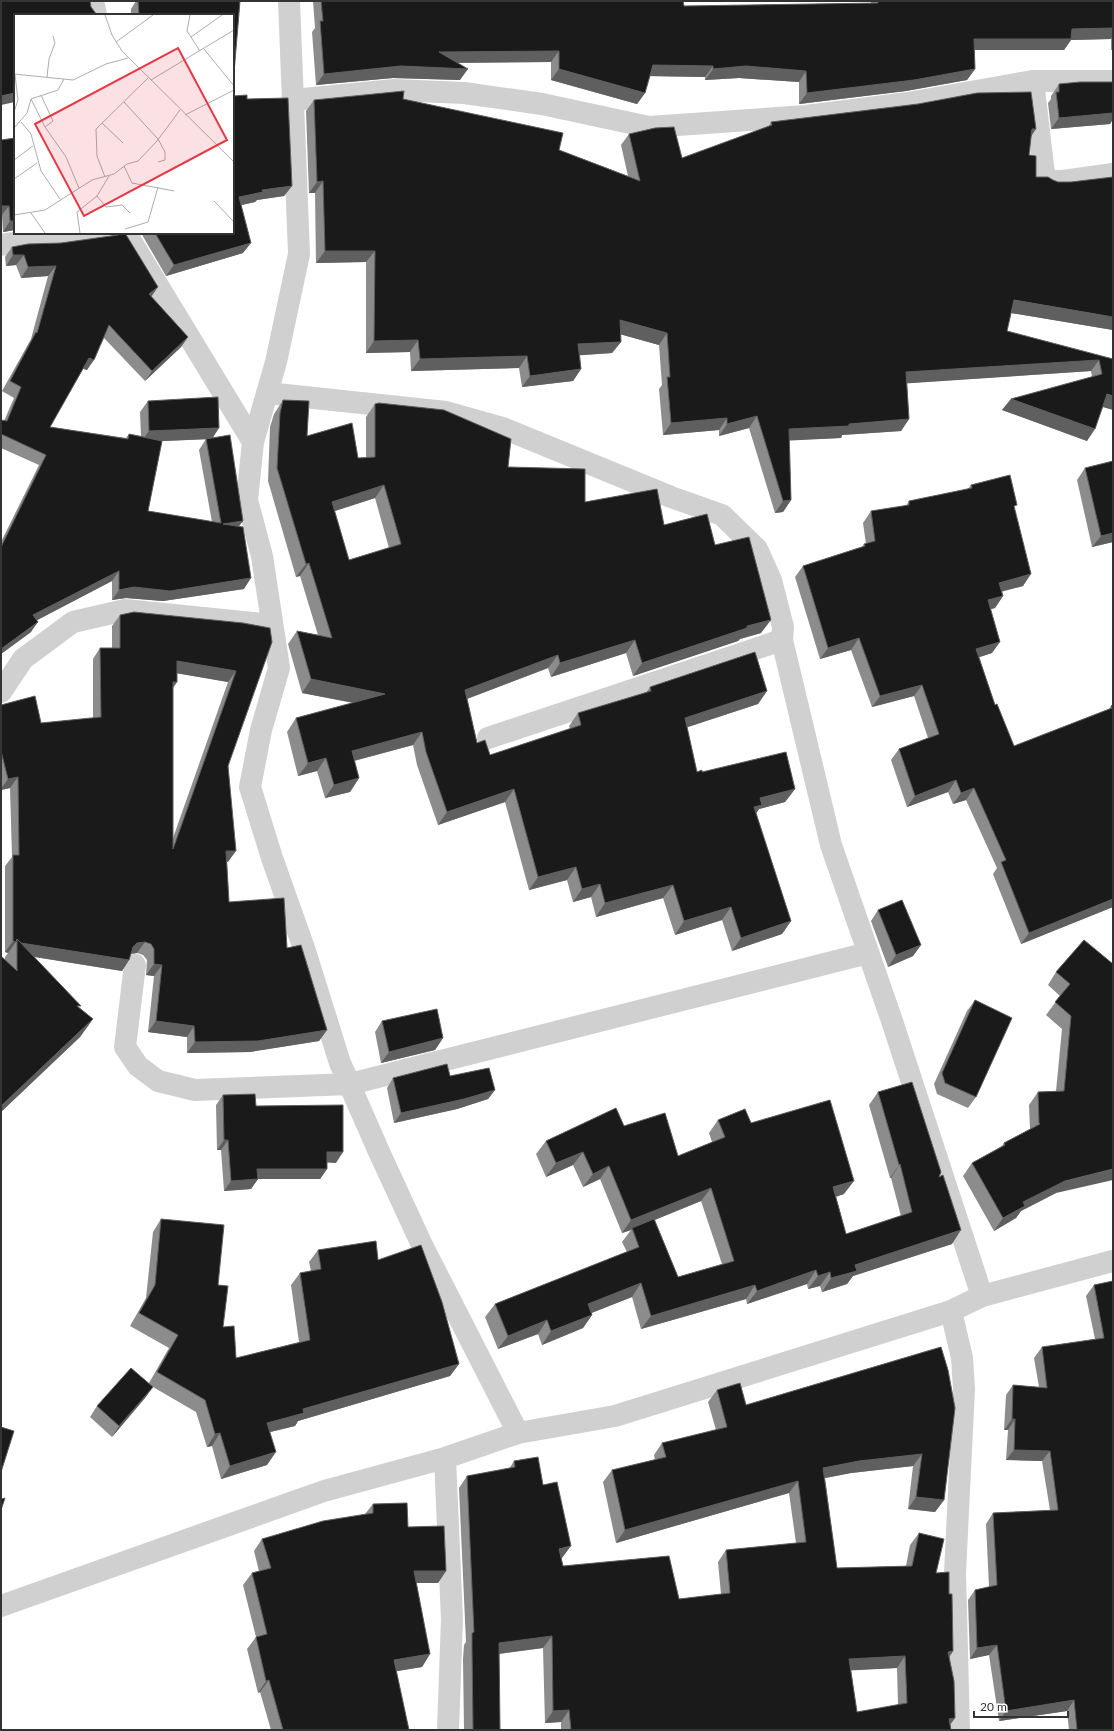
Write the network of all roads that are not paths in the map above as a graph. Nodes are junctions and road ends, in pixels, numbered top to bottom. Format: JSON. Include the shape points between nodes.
{"nodes":[{"id":1,"x":92,"y":1,"type":"edge"},
{"id":2,"x":289,"y":1,"type":"edge"},
{"id":3,"x":96,"y":14,"type":"edge"},
{"id":4,"x":1033,"y":81,"type":"junction"},
{"id":5,"x":1113,"y":81,"type":"edge"},
{"id":6,"x":293,"y":100,"type":"junction"},
{"id":7,"x":1113,"y":174,"type":"edge"},
{"id":8,"x":102,"y":234,"type":"edge"},
{"id":9,"x":127,"y":234,"type":"edge"},
{"id":10,"x":1,"y":245,"type":"edge"},
{"id":11,"x":267,"y":393,"type":"junction"},
{"id":12,"x":253,"y":442,"type":"junction"},
{"id":13,"x":272,"y":625,"type":"junction"},
{"id":14,"x":782,"y":640,"type":"junction"},
{"id":15,"x":1,"y":692,"type":"edge"},
{"id":16,"x":488,"y":738,"type":"dead end"},
{"id":17,"x":868,"y":953,"type":"junction"},
{"id":18,"x":135,"y":964,"type":"dead end"},
{"id":19,"x":350,"y":1084,"type":"junction"},
{"id":20,"x":1113,"y":1261,"type":"edge"},
{"id":21,"x":982,"y":1296,"type":"junction"},
{"id":22,"x":951,"y":1311,"type":"junction"},
{"id":23,"x":518,"y":1433,"type":"junction"},
{"id":24,"x":445,"y":1458,"type":"junction"},
{"id":25,"x":1,"y":1606,"type":"edge"},
{"id":26,"x":448,"y":1730,"type":"edge"},
{"id":27,"x":959,"y":1730,"type":"edge"}],
"edges":[{"from":1,"to":3,"type":"street"},
{"from":2,"to":6,"type":"street"},
{"from":4,"to":5,"type":"street"},
{"from":4,"to":6,"type":"street","via":[[908,103],[814,115],[649,127],[542,104],[464,93],[394,90]]},
{"from":4,"to":7,"type":"street","via":[[1044,174],[1050,181]]},
{"from":6,"to":11,"type":"street","via":[[299,254]]},
{"from":8,"to":10,"type":"street"},
{"from":9,"to":12,"type":"street"},
{"from":11,"to":12,"type":"street"},
{"from":11,"to":14,"type":"street","via":[[446,412],[503,428],[671,497],[722,515],[757,549],[771,580],[783,627]]},
{"from":12,"to":13,"type":"street","via":[[247,500],[262,556]]},
{"from":13,"to":15,"type":"street","via":[[125,610],[72,622],[24,659]]},
{"from":13,"to":19,"type":"street","via":[[279,668],[261,730],[250,787],[340,1063]]},
{"from":14,"to":16,"type":"street"},
{"from":14,"to":17,"type":"street","via":[[831,845]]},
{"from":17,"to":19,"type":"street"},
{"from":17,"to":21,"type":"street"},
{"from":18,"to":19,"type":"street","via":[[125,1047],[138,1066],[158,1081],[195,1090]]},
{"from":19,"to":23,"type":"street","via":[[422,1245]]},
{"from":20,"to":21,"type":"street"},
{"from":21,"to":22,"type":"street"},
{"from":22,"to":23,"type":"street","via":[[615,1416]]},
{"from":22,"to":27,"type":"street","via":[[962,1358],[964,1389],[955,1573]]},
{"from":23,"to":24,"type":"street"},
{"from":24,"to":25,"type":"street","via":[[324,1491]]},
{"from":24,"to":26,"type":"street","via":[[452,1619]]}]}
